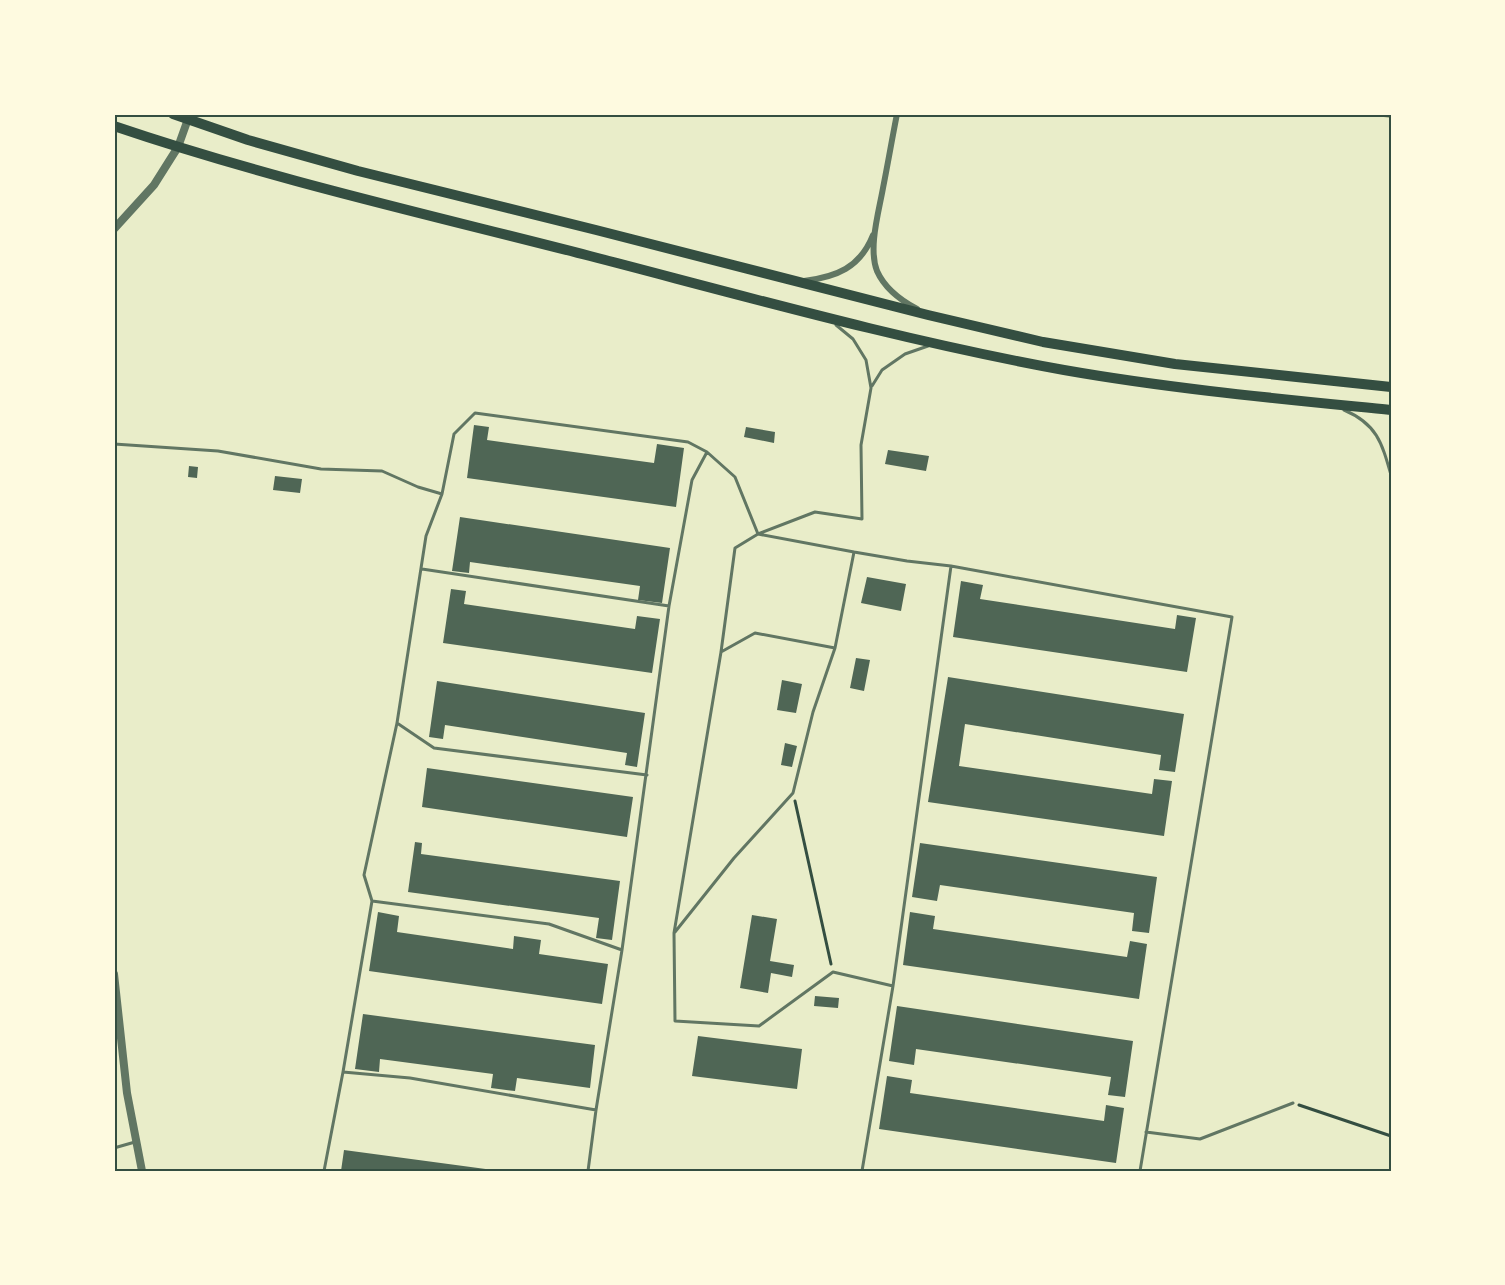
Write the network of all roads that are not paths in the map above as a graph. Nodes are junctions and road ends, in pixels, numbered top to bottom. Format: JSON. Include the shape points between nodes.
{"nodes":[{"id":1,"x":173,"y":114,"type":"edge"},
{"id":2,"x":897,"y":114,"type":"edge"},
{"id":3,"x":188,"y":119,"type":"junction"},
{"id":4,"x":114,"y":126,"type":"edge"},
{"id":5,"x":178,"y":147,"type":"junction"},
{"id":6,"x":876,"y":226,"type":"junction"},
{"id":7,"x":114,"y":230,"type":"edge"},
{"id":8,"x":796,"y":281,"type":"junction"},
{"id":9,"x":928,"y":315,"type":"junction"},
{"id":10,"x":828,"y":318,"type":"junction"},
{"id":11,"x":953,"y":348,"type":"junction"},
{"id":12,"x":1391,"y":387,"type":"edge"},
{"id":13,"x":871,"y":388,"type":"junction"},
{"id":14,"x":1328,"y":404,"type":"junction"},
{"id":15,"x":1391,"y":410,"type":"edge"},
{"id":16,"x":114,"y":444,"type":"edge"},
{"id":17,"x":707,"y":452,"type":"junction"},
{"id":18,"x":1391,"y":476,"type":"edge"},
{"id":19,"x":442,"y":494,"type":"junction"},
{"id":20,"x":758,"y":534,"type":"junction"},
{"id":21,"x":854,"y":552,"type":"junction"},
{"id":22,"x":951,"y":566,"type":"junction"},
{"id":23,"x":422,"y":569,"type":"junction"},
{"id":24,"x":669,"y":606,"type":"junction"},
{"id":25,"x":835,"y":648,"type":"junction"},
{"id":26,"x":721,"y":652,"type":"junction"},
{"id":27,"x":396,"y":723,"type":"junction"},
{"id":28,"x":647,"y":775,"type":"junction"},
{"id":29,"x":372,"y":901,"type":"junction"},
{"id":30,"x":674,"y":933,"type":"junction"},
{"id":31,"x":622,"y":950,"type":"junction"},
{"id":32,"x":114,"y":974,"type":"edge"},
{"id":33,"x":892,"y":986,"type":"junction"},
{"id":34,"x":344,"y":1072,"type":"junction"},
{"id":35,"x":1293,"y":1103,"type":"road end"},
{"id":36,"x":596,"y":1110,"type":"junction"},
{"id":37,"x":1146,"y":1132,"type":"junction"},
{"id":38,"x":136,"y":1142,"type":"junction"},
{"id":39,"x":114,"y":1148,"type":"edge"},
{"id":40,"x":142,"y":1171,"type":"edge"},
{"id":41,"x":324,"y":1171,"type":"edge"},
{"id":42,"x":588,"y":1171,"type":"edge"},
{"id":43,"x":862,"y":1171,"type":"edge"},
{"id":44,"x":1140,"y":1171,"type":"edge"}],
"edges":[{"from":1,"to":3,"type":"main road"},
{"from":2,"to":6,"type":"street"},
{"from":3,"to":5,"type":"street"},
{"from":3,"to":8,"type":"main road","via":[[358,171]]},
{"from":4,"to":5,"type":"main road"},
{"from":5,"to":7,"type":"street","via":[[154,185]]},
{"from":5,"to":10,"type":"main road","via":[[337,193]]},
{"from":6,"to":8,"type":"street","via":[[870,243],[843,271],[826,278]]},
{"from":6,"to":9,"type":"street","via":[[876,269],[885,285]]},
{"from":8,"to":9,"type":"main road"},
{"from":9,"to":12,"type":"main road","via":[[1043,342],[1175,364]]},
{"from":10,"to":11,"type":"main road"},
{"from":10,"to":13,"type":"lane","via":[[853,339],[866,360]]},
{"from":11,"to":13,"type":"lane","via":[[927,346],[905,354],[882,370]]},
{"from":11,"to":14,"type":"main road","via":[[1098,375]]},
{"from":13,"to":20,"type":"lane","via":[[861,445],[862,519],[815,512]]},
{"from":14,"to":15,"type":"main road"},
{"from":14,"to":18,"type":"lane","via":[[1347,411],[1375,431]]},
{"from":16,"to":19,"type":"lane","via":[[218,451],[321,470],[382,471]]},
{"from":17,"to":19,"type":"lane","via":[[688,442],[476,413],[454,434]]},
{"from":17,"to":20,"type":"lane","via":[[735,477]]},
{"from":17,"to":24,"type":"lane","via":[[692,480]]},
{"from":19,"to":23,"type":"lane","via":[[426,536]]},
{"from":20,"to":21,"type":"lane"},
{"from":20,"to":26,"type":"lane","via":[[735,548]]},
{"from":21,"to":22,"type":"lane"},
{"from":21,"to":25,"type":"lane"},
{"from":22,"to":33,"type":"lane"},
{"from":22,"to":37,"type":"lane","via":[[1232,617]]},
{"from":23,"to":24,"type":"lane"},
{"from":23,"to":27,"type":"lane"},
{"from":24,"to":28,"type":"lane"},
{"from":25,"to":26,"type":"lane","via":[[755,633]]},
{"from":25,"to":30,"type":"lane","via":[[813,712],[793,793]]},
{"from":26,"to":30,"type":"lane"},
{"from":27,"to":28,"type":"lane","via":[[434,748]]},
{"from":27,"to":29,"type":"lane","via":[[364,875]]},
{"from":28,"to":31,"type":"lane"},
{"from":29,"to":31,"type":"lane","via":[[549,924]]},
{"from":29,"to":34,"type":"lane"},
{"from":30,"to":33,"type":"lane","via":[[675,1021],[759,1026],[833,972]]},
{"from":31,"to":36,"type":"lane"},
{"from":32,"to":38,"type":"street"},
{"from":33,"to":43,"type":"lane"},
{"from":34,"to":36,"type":"lane","via":[[410,1078]]},
{"from":34,"to":41,"type":"lane"},
{"from":35,"to":37,"type":"lane","via":[[1200,1139]]},
{"from":36,"to":42,"type":"lane"},
{"from":37,"to":44,"type":"lane"},
{"from":38,"to":39,"type":"lane"},
{"from":38,"to":40,"type":"street"}]}
